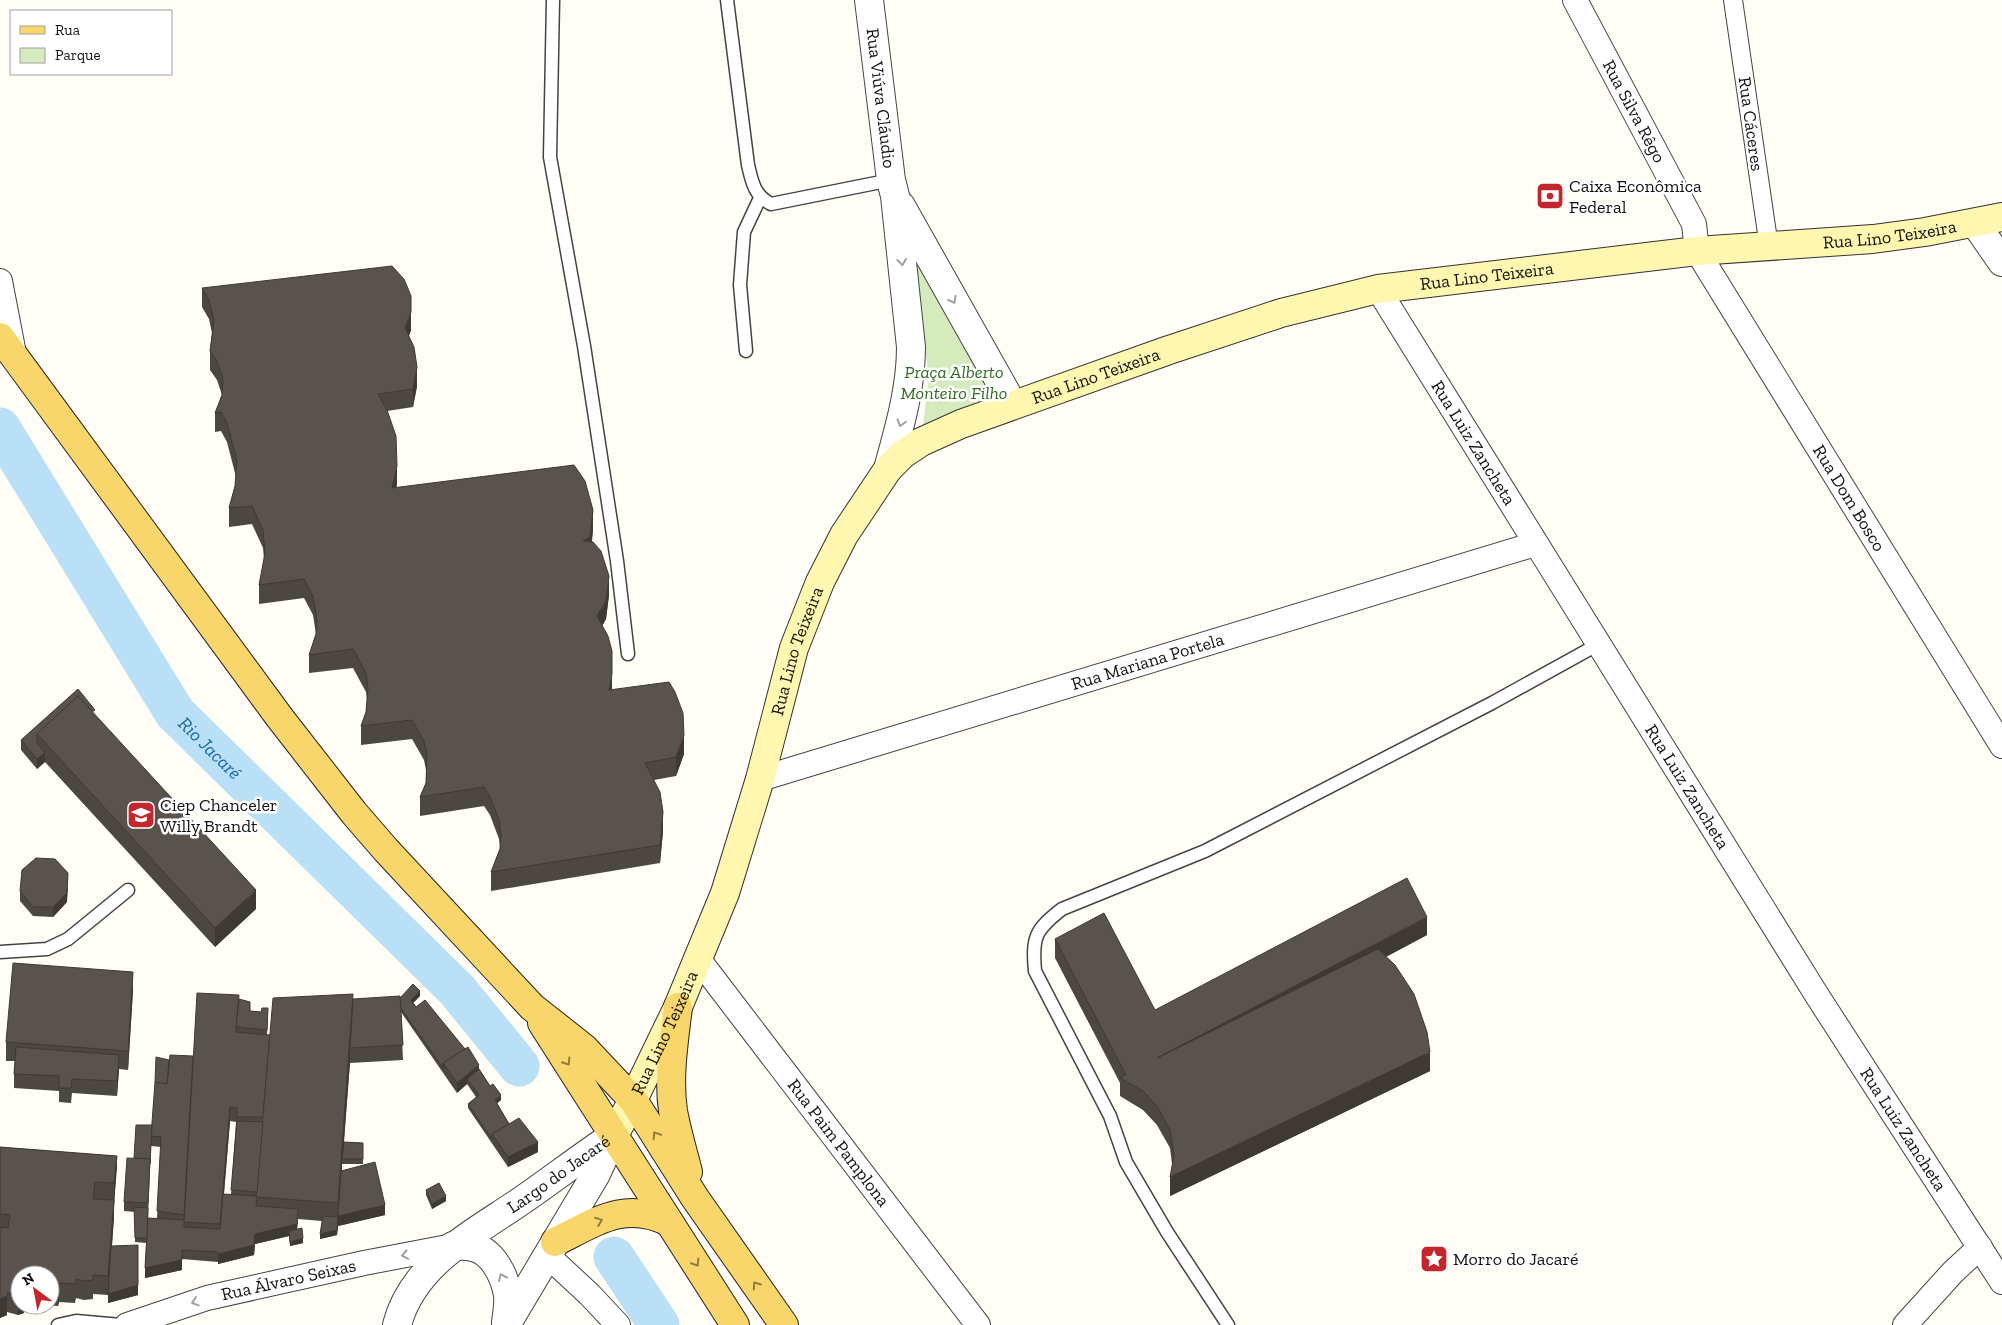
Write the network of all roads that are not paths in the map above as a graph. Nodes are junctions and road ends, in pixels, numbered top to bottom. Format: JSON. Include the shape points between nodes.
{"nodes":[{"id":1,"x":554,"y":0,"type":"edge"},
{"id":2,"x":727,"y":0,"type":"edge"},
{"id":3,"x":868,"y":0,"type":"edge"},
{"id":4,"x":1575,"y":0,"type":"edge"},
{"id":5,"x":1733,"y":0,"type":"edge"},
{"id":6,"x":893,"y":188,"type":"junction"},
{"id":7,"x":760,"y":198,"type":"junction"},
{"id":8,"x":2002,"y":217,"type":"edge"},
{"id":9,"x":1975,"y":223,"type":"junction"},
{"id":10,"x":1769,"y":248,"type":"junction"},
{"id":11,"x":1697,"y":251,"type":"junction"},
{"id":12,"x":2002,"y":262,"type":"edge"},
{"id":13,"x":0,"y":282,"type":"edge"},
{"id":14,"x":1378,"y":289,"type":"junction"},
{"id":15,"x":8,"y":347,"type":"edge"},
{"id":16,"x":746,"y":351,"type":"dead end"},
{"id":17,"x":1013,"y":405,"type":"junction"},
{"id":18,"x":888,"y":470,"type":"junction"},
{"id":19,"x":1535,"y":544,"type":"junction"},
{"id":20,"x":1597,"y":645,"type":"junction"},
{"id":21,"x":628,"y":654,"type":"dead end"},
{"id":22,"x":2002,"y":746,"type":"edge"},
{"id":23,"x":760,"y":779,"type":"junction"},
{"id":24,"x":128,"y":890,"type":"dead end"},
{"id":25,"x":0,"y":952,"type":"edge"},
{"id":26,"x":699,"y":960,"type":"junction"},
{"id":27,"x":678,"y":1006,"type":"junction"},
{"id":28,"x":532,"y":1007,"type":"junction"},
{"id":29,"x":633,"y":1100,"type":"junction"},
{"id":30,"x":614,"y":1135,"type":"junction"},
{"id":31,"x":695,"y":1198,"type":"junction"},
{"id":32,"x":669,"y":1222,"type":"junction"},
{"id":33,"x":453,"y":1246,"type":"junction"},
{"id":34,"x":1980,"y":1247,"type":"junction"},
{"id":35,"x":551,"y":1248,"type":"junction"},
{"id":36,"x":2002,"y":1282,"type":"edge"},
{"id":37,"x":58,"y":1325,"type":"edge"},
{"id":38,"x":121,"y":1325,"type":"edge"},
{"id":39,"x":126,"y":1325,"type":"edge"},
{"id":40,"x":397,"y":1325,"type":"edge"},
{"id":41,"x":506,"y":1325,"type":"edge"},
{"id":42,"x":618,"y":1325,"type":"edge"},
{"id":43,"x":736,"y":1325,"type":"edge"},
{"id":44,"x":784,"y":1325,"type":"edge"},
{"id":45,"x":978,"y":1325,"type":"edge"},
{"id":46,"x":1228,"y":1325,"type":"edge"},
{"id":47,"x":1905,"y":1325,"type":"edge"}],
"edges":[{"from":1,"to":21,"type":"lane","via":[[550,157],[584,346]]},
{"from":2,"to":7,"type":"lane","via":[[748,165],[753,187]]},
{"from":3,"to":6,"type":"street","name":"Rua Viúva Cláudio"},
{"from":4,"to":11,"type":"street","name":"Rua Silva Rêgo","via":[[1694,224]]},
{"from":5,"to":10,"type":"street","name":"Rua Cáceres"},
{"from":6,"to":7,"type":"lane","via":[[771,204]]},
{"from":6,"to":17,"type":"street","one_way":true},
{"from":6,"to":18,"type":"street","one_way":true,"via":[[911,366],[904,414]]},
{"from":7,"to":16,"type":"lane","via":[[744,232],[740,285]]},
{"from":8,"to":9,"type":"main road","name":"Rua Lino Teixeira"},
{"from":9,"to":10,"type":"main road","name":"Rua Lino Teixeira","via":[[1873,240]]},
{"from":9,"to":12,"type":"street"},
{"from":10,"to":11,"type":"main road","name":"Rua Lino Teixeira"},
{"from":11,"to":14,"type":"main road","name":"Rua Lino Teixeira"},
{"from":11,"to":22,"type":"street","name":"Rua Dom Bosco"},
{"from":13,"to":15,"type":"street"},
{"from":14,"to":17,"type":"main road","name":"Rua Lino Teixeira","via":[[1281,313]]},
{"from":14,"to":19,"type":"street","name":"Rua Luiz Zancheta"},
{"from":15,"to":28,"type":"main road","via":[[325,778],[386,850]]},
{"from":17,"to":18,"type":"main road","name":"Rua Lino Teixeira","via":[[921,442]]},
{"from":18,"to":23,"type":"main road","name":"Rua Lino Teixeira","via":[[844,534],[810,606],[792,655]]},
{"from":19,"to":20,"type":"street","name":"Rua Luiz Zancheta"},
{"from":19,"to":23,"type":"street","name":"Rua Mariana Portela"},
{"from":20,"to":34,"type":"street","name":"Rua Luiz Zancheta"},
{"from":20,"to":46,"type":"lane","via":[[1205,851],[1062,909],[1042,924],[1033,947],[1035,971],[1110,1116],[1126,1162]]},
{"from":23,"to":26,"type":"main road","name":"Rua Lino Teixeira","via":[[733,869]]},
{"from":24,"to":25,"type":"lane","via":[[80,929],[47,950]]},
{"from":26,"to":27,"type":"main road","name":"Rua Lino Teixeira"},
{"from":26,"to":45,"type":"street","name":"Rua Paim Pamplona"},
{"from":27,"to":29,"type":"main road","name":"Rua Lino Teixeira"},
{"from":27,"to":31,"type":"main road","via":[[672,1058],[673,1111]]},
{"from":28,"to":29,"type":"main road","via":[[584,1048]]},
{"from":28,"to":30,"type":"main road","one_way":true},
{"from":29,"to":30,"type":"main road","name":"Rua Lino Teixeira"},
{"from":31,"to":29,"type":"main road","one_way":true},
{"from":30,"to":32,"type":"main road"},
{"from":30,"to":33,"type":"street","name":"Largo do Jacaré"},
{"from":30,"to":35,"type":"street","name":"Largo do Jacaré","via":[[596,1174]]},
{"from":44,"to":31,"type":"main road","one_way":true},
{"from":35,"to":32,"type":"main road","one_way":true,"via":[[617,1214],[635,1211]]},
{"from":32,"to":43,"type":"main road","one_way":true},
{"from":33,"to":39,"type":"street","name":"Rua Álvaro Seixas","one_way":true,"via":[[207,1298]]},
{"from":33,"to":40,"type":"street","name":"Largo do Jacaré","via":[[414,1288]]},
{"from":41,"to":33,"type":"street","one_way":true,"via":[[508,1297],[503,1277],[493,1261],[483,1250],[472,1246]]},
{"from":34,"to":36,"type":"street","name":"Rua Luiz Zancheta"},
{"from":34,"to":47,"type":"street"},
{"from":35,"to":41,"type":"street","name":"Largo do Jacaré"},
{"from":35,"to":42,"type":"street"},
{"from":37,"to":38,"type":"lane","via":[[76,1321]]}]}
